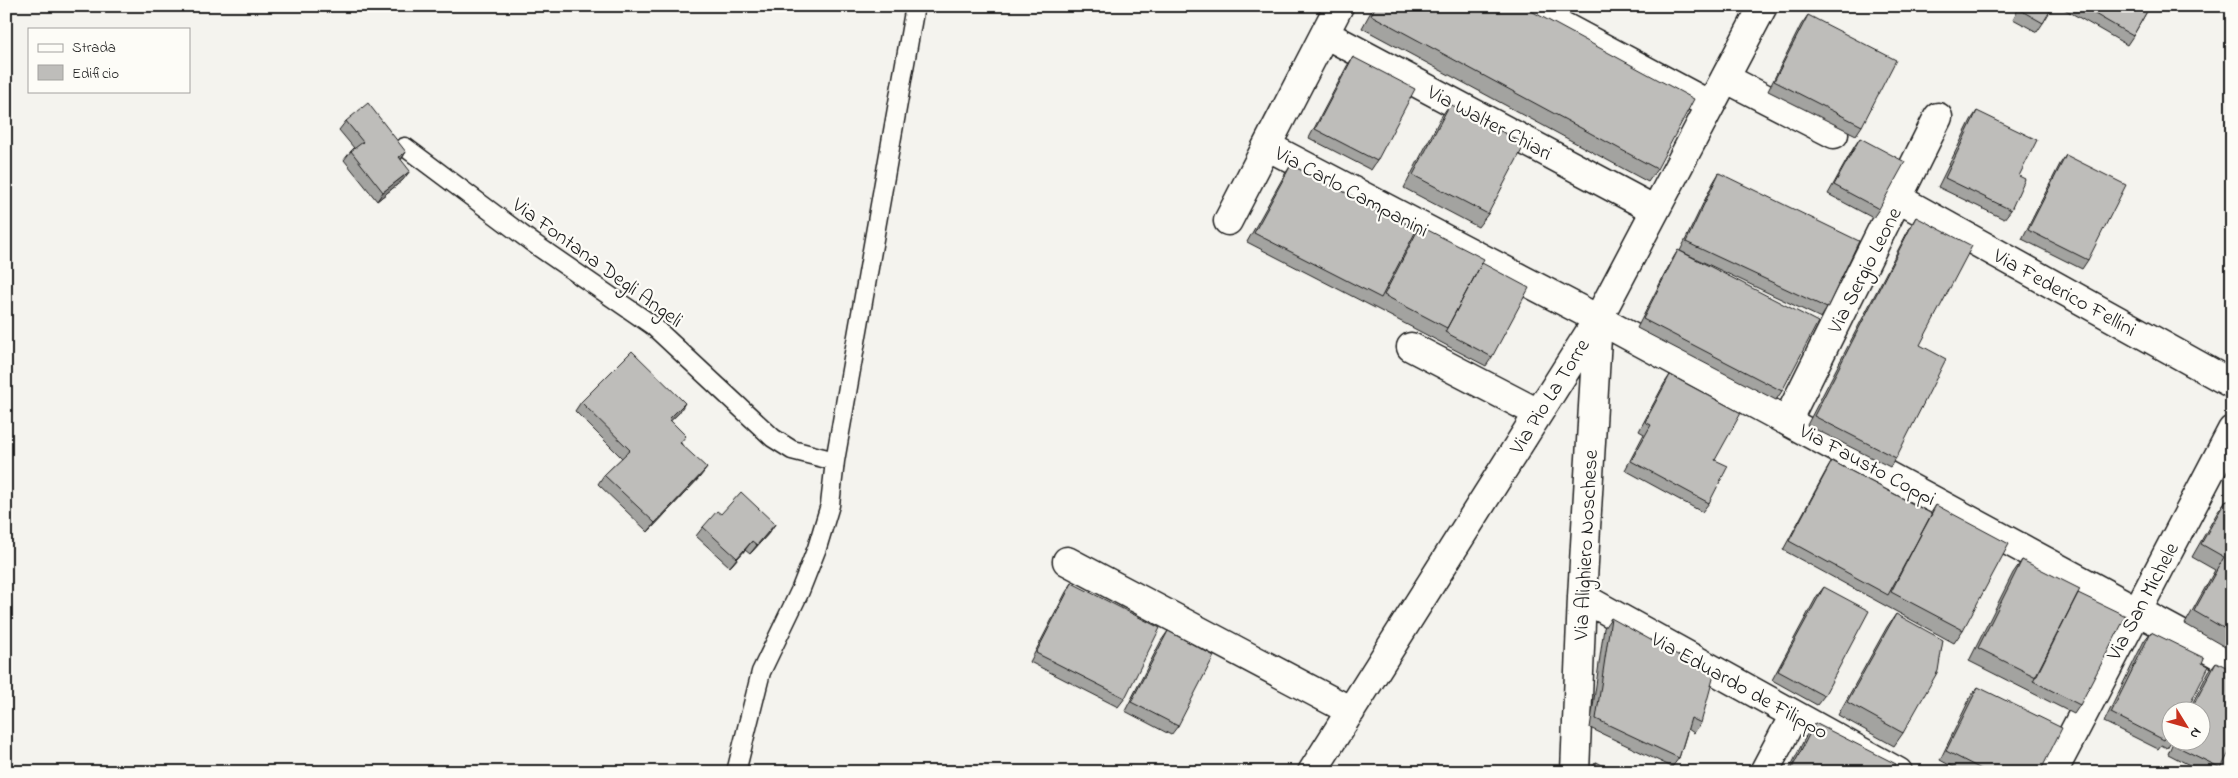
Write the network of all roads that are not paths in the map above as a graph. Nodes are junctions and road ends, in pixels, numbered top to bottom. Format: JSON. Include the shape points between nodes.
{"nodes":[{"id":1,"x":916,"y":6,"type":"edge"},
{"id":2,"x":1339,"y":6,"type":"edge"},
{"id":3,"x":1525,"y":6,"type":"edge"},
{"id":4,"x":1763,"y":6,"type":"edge"},
{"id":5,"x":1325,"y":34,"type":"junction"},
{"id":6,"x":1725,"y":78,"type":"junction"},
{"id":7,"x":1710,"y":106,"type":"junction"},
{"id":8,"x":1938,"y":117,"type":"dead end"},
{"id":9,"x":1834,"y":134,"type":"dead end"},
{"id":10,"x":1267,"y":146,"type":"junction"},
{"id":11,"x":406,"y":147,"type":"dead end"},
{"id":12,"x":1899,"y":199,"type":"junction"},
{"id":13,"x":1655,"y":210,"type":"junction"},
{"id":14,"x":1228,"y":221,"type":"dead end"},
{"id":15,"x":1598,"y":319,"type":"junction"},
{"id":16,"x":1411,"y":347,"type":"dead end"},
{"id":17,"x":2232,"y":384,"type":"edge"},
{"id":18,"x":1538,"y":413,"type":"junction"},
{"id":19,"x":1787,"y":421,"type":"junction"},
{"id":20,"x":2232,"y":430,"type":"edge"},
{"id":21,"x":835,"y":461,"type":"junction"},
{"id":22,"x":1067,"y":561,"type":"dead end"},
{"id":23,"x":1582,"y":597,"type":"junction"},
{"id":24,"x":2138,"y":610,"type":"junction"},
{"id":25,"x":2232,"y":662,"type":"edge"},
{"id":26,"x":1351,"y":711,"type":"junction"},
{"id":27,"x":1794,"y":715,"type":"junction"},
{"id":28,"x":736,"y":772,"type":"edge"},
{"id":29,"x":1312,"y":772,"type":"edge"},
{"id":30,"x":1575,"y":772,"type":"edge"},
{"id":31,"x":1764,"y":772,"type":"edge"},
{"id":32,"x":1898,"y":772,"type":"edge"},
{"id":33,"x":2053,"y":772,"type":"edge"}],
"edges":[{"from":1,"to":21,"type":"lane"},
{"from":2,"to":5,"type":"street"},
{"from":3,"to":7,"type":"street"},
{"from":4,"to":6,"type":"street","name":"Via Pio La Torre"},
{"from":5,"to":10,"type":"street"},
{"from":5,"to":13,"type":"street","name":"Via Walter Chiari"},
{"from":6,"to":7,"type":"street","name":"Via Pio La Torre"},
{"from":6,"to":9,"type":"street"},
{"from":7,"to":13,"type":"street","name":"Via Pio La Torre"},
{"from":8,"to":12,"type":"street","name":"Via Sergio Leone"},
{"from":10,"to":14,"type":"street"},
{"from":10,"to":15,"type":"street","name":"Via Carlo Campanini"},
{"from":11,"to":21,"type":"lane","name":"Via Fontana Degli Angeli","via":[[532,243],[652,325],[774,438],[792,450]]},
{"from":12,"to":17,"type":"street","name":"Via Federico Fellini"},
{"from":12,"to":19,"type":"street","name":"Via Sergio Leone"},
{"from":13,"to":15,"type":"street","name":"Via Pio La Torre"},
{"from":15,"to":18,"type":"street","name":"Via Pio La Torre"},
{"from":15,"to":19,"type":"street","name":"Via Fausto Coppi"},
{"from":15,"to":23,"type":"street","name":"Via Alighiero Noschese"},
{"from":16,"to":18,"type":"street"},
{"from":18,"to":26,"type":"street","name":"Via Pio La Torre"},
{"from":19,"to":24,"type":"street","name":"Via Fausto Coppi"},
{"from":20,"to":24,"type":"street","name":"Via San Michele"},
{"from":21,"to":28,"type":"lane","via":[[830,505],[817,548],[762,672]]},
{"from":22,"to":26,"type":"street"},
{"from":23,"to":27,"type":"street","name":"Via Eduardo de Filippo"},
{"from":23,"to":30,"type":"street","name":"Via Alighiero Noschese"},
{"from":24,"to":25,"type":"street","name":"Via Fausto Coppi"},
{"from":24,"to":33,"type":"street","name":"Via San Michele"},
{"from":26,"to":29,"type":"street","name":"Via Pio La Torre"},
{"from":27,"to":31,"type":"street"},
{"from":27,"to":32,"type":"street","name":"Via Eduardo de Filippo"}]}
